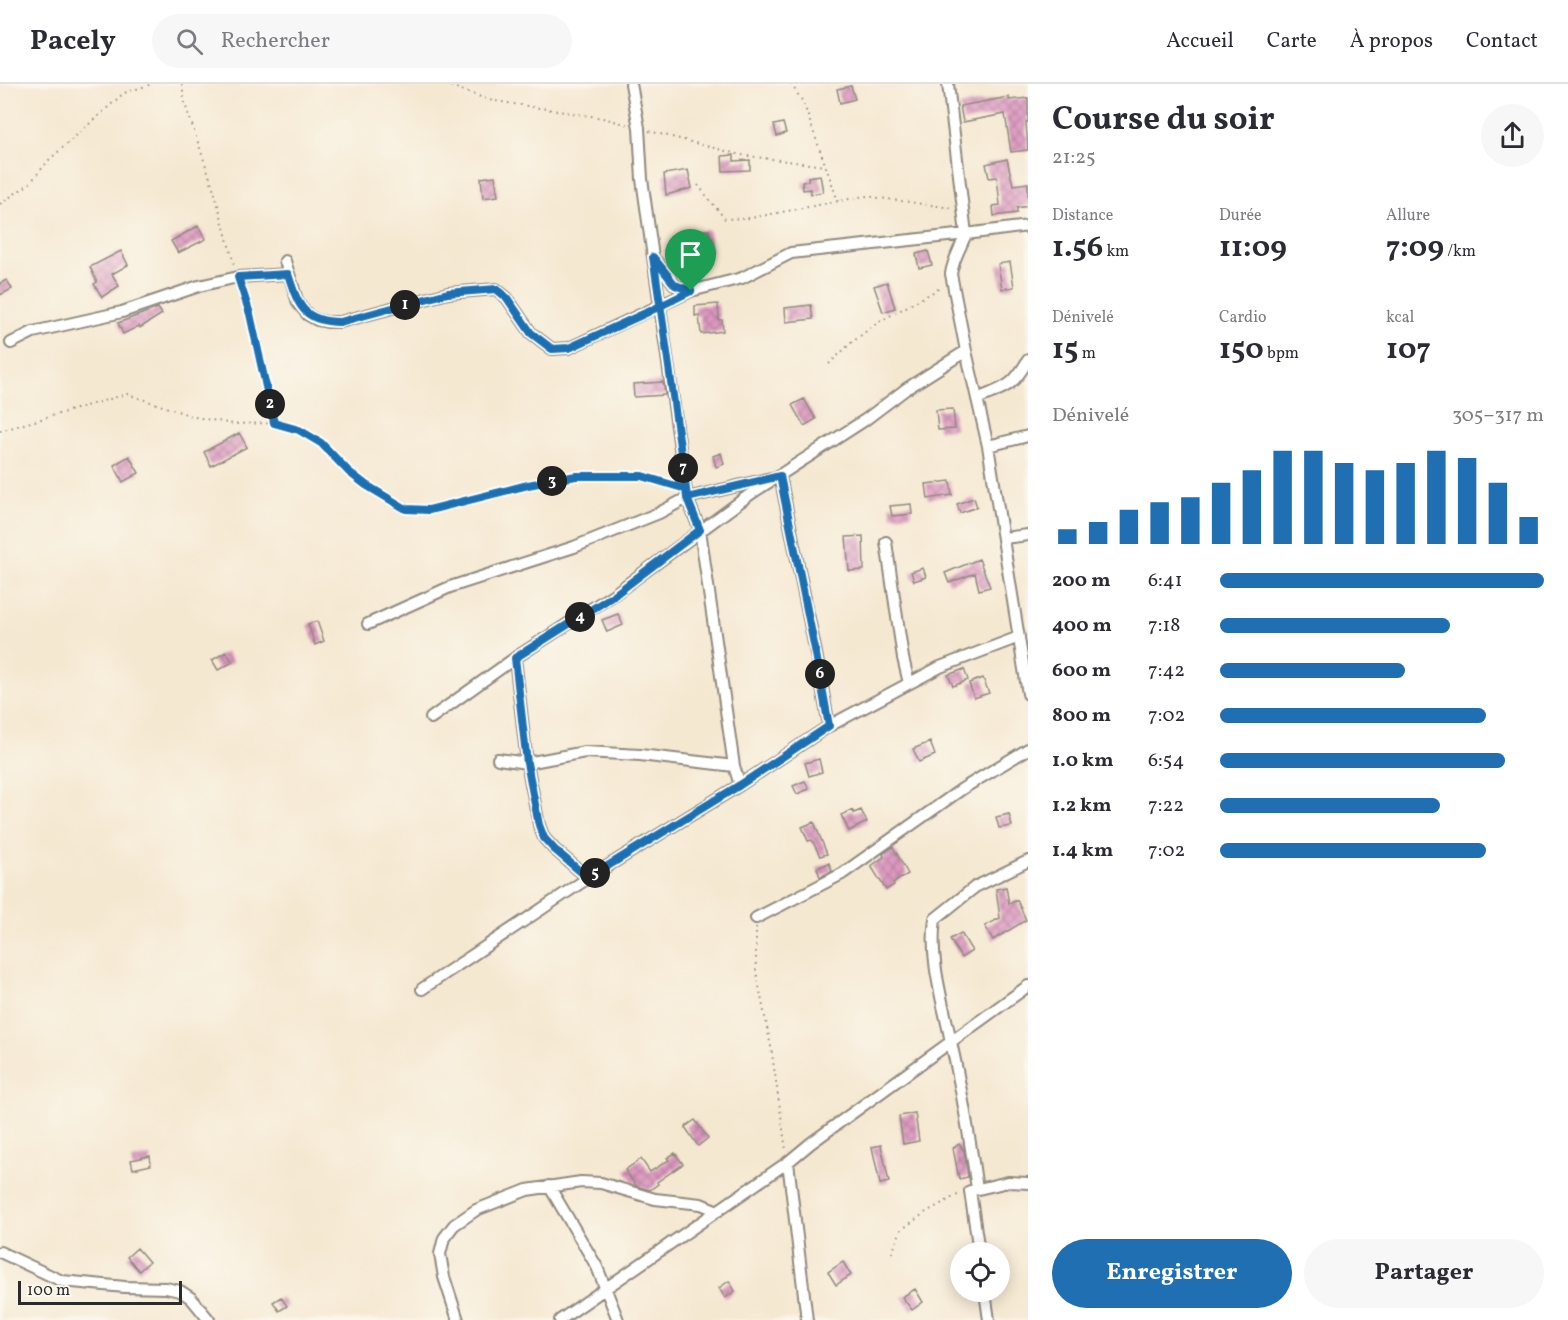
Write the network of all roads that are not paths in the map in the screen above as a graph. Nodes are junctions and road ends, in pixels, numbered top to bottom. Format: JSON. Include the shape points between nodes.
{"nodes":[{"id":1,"x":631,"y":84,"type":"edge"},
{"id":2,"x":948,"y":84,"type":"edge"},
{"id":3,"x":1028,"y":226,"type":"edge"},
{"id":4,"x":966,"y":234,"type":"junction"},
{"id":5,"x":653,"y":257,"type":"junction"},
{"id":6,"x":285,"y":261,"type":"dead end"},
{"id":7,"x":288,"y":274,"type":"junction"},
{"id":8,"x":691,"y":291,"type":"junction"},
{"id":9,"x":661,"y":306,"type":"junction"},
{"id":10,"x":11,"y":343,"type":"dead end"},
{"id":11,"x":966,"y":351,"type":"junction"},
{"id":12,"x":1028,"y":360,"type":"edge"},
{"id":13,"x":977,"y":399,"type":"junction"},
{"id":14,"x":1028,"y":436,"type":"edge"},
{"id":15,"x":988,"y":446,"type":"junction"},
{"id":16,"x":780,"y":476,"type":"junction"},
{"id":17,"x":687,"y":493,"type":"junction"},
{"id":18,"x":700,"y":530,"type":"junction"},
{"id":19,"x":1028,"y":535,"type":"edge"},
{"id":20,"x":1004,"y":538,"type":"junction"},
{"id":21,"x":886,"y":542,"type":"dead end"},
{"id":22,"x":368,"y":624,"type":"dead end"},
{"id":23,"x":1019,"y":637,"type":"junction"},
{"id":24,"x":515,"y":658,"type":"junction"},
{"id":25,"x":909,"y":683,"type":"junction"},
{"id":26,"x":1028,"y":694,"type":"edge"},
{"id":27,"x":431,"y":718,"type":"dead end"},
{"id":28,"x":829,"y":726,"type":"junction"},
{"id":29,"x":1028,"y":749,"type":"edge"},
{"id":30,"x":498,"y":759,"type":"dead end"},
{"id":31,"x":527,"y":763,"type":"junction"},
{"id":32,"x":734,"y":766,"type":"junction"},
{"id":33,"x":740,"y":785,"type":"junction"},
{"id":34,"x":1028,"y":861,"type":"edge"},
{"id":35,"x":588,"y":878,"type":"junction"},
{"id":36,"x":756,"y":918,"type":"road end"},
{"id":37,"x":1028,"y":986,"type":"edge"},
{"id":38,"x":423,"y":989,"type":"dead end"},
{"id":39,"x":951,"y":1040,"type":"junction"},
{"id":40,"x":788,"y":1162,"type":"junction"},
{"id":41,"x":1028,"y":1183,"type":"edge"},
{"id":42,"x":549,"y":1186,"type":"junction"},
{"id":43,"x":973,"y":1190,"type":"junction"},
{"id":44,"x":718,"y":1211,"type":"junction"},
{"id":45,"x":978,"y":1242,"type":"edge"},
{"id":46,"x":0,"y":1252,"type":"edge"},
{"id":47,"x":607,"y":1288,"type":"junction"},
{"id":48,"x":986,"y":1302,"type":"edge"},
{"id":49,"x":209,"y":1320,"type":"edge"},
{"id":50,"x":458,"y":1320,"type":"edge"},
{"id":51,"x":560,"y":1320,"type":"edge"},
{"id":52,"x":618,"y":1320,"type":"edge"},
{"id":53,"x":807,"y":1320,"type":"edge"},
{"id":54,"x":989,"y":1320,"type":"edge"}],
"edges":[{"from":1,"to":5,"type":"street"},
{"from":2,"to":4,"type":"street"},
{"from":3,"to":4,"type":"street"},
{"from":4,"to":8,"type":"street","via":[[791,253],[742,278]]},
{"from":4,"to":11,"type":"street","via":[[951,274]]},
{"from":5,"to":8,"type":"street","via":[[675,285]]},
{"from":5,"to":9,"type":"street"},
{"from":6,"to":7,"type":"street"},
{"from":7,"to":9,"type":"street","via":[[298,303],[309,315],[327,322],[340,322],[448,293],[496,289],[507,298],[531,333],[552,349],[569,348]]},
{"from":7,"to":10,"type":"street","via":[[238,277],[199,286],[122,312],[33,332]]},
{"from":8,"to":9,"type":"street"},
{"from":9,"to":17,"type":"street"},
{"from":11,"to":13,"type":"street"},
{"from":11,"to":16,"type":"street"},
{"from":12,"to":13,"type":"street","via":[[1010,385]]},
{"from":13,"to":15,"type":"street"},
{"from":14,"to":15,"type":"street"},
{"from":15,"to":20,"type":"street"},
{"from":16,"to":17,"type":"street"},
{"from":16,"to":18,"type":"street"},
{"from":16,"to":28,"type":"street"},
{"from":17,"to":18,"type":"street"},
{"from":17,"to":22,"type":"street","via":[[659,513],[574,547],[450,586]]},
{"from":18,"to":24,"type":"street","via":[[613,596]]},
{"from":18,"to":32,"type":"street"},
{"from":19,"to":20,"type":"street"},
{"from":20,"to":23,"type":"street"},
{"from":21,"to":25,"type":"street"},
{"from":23,"to":25,"type":"street"},
{"from":23,"to":26,"type":"street"},
{"from":24,"to":27,"type":"street"},
{"from":24,"to":31,"type":"street"},
{"from":25,"to":28,"type":"street"},
{"from":28,"to":33,"type":"street"},
{"from":29,"to":36,"type":"street","via":[[962,789],[842,874]]},
{"from":30,"to":31,"type":"street"},
{"from":31,"to":32,"type":"street","via":[[585,752]]},
{"from":31,"to":35,"type":"street","via":[[544,838]]},
{"from":32,"to":33,"type":"street"},
{"from":33,"to":35,"type":"street"},
{"from":34,"to":39,"type":"street","via":[[975,887],[934,919],[933,946]]},
{"from":35,"to":38,"type":"street"},
{"from":37,"to":39,"type":"street"},
{"from":39,"to":40,"type":"street"},
{"from":39,"to":43,"type":"street"},
{"from":40,"to":44,"type":"street"},
{"from":40,"to":53,"type":"street"},
{"from":41,"to":43,"type":"street","via":[[1008,1182]]},
{"from":42,"to":44,"type":"street","via":[[601,1183]]},
{"from":42,"to":47,"type":"street"},
{"from":42,"to":50,"type":"street","via":[[527,1190],[476,1210],[454,1225],[444,1238],[440,1254]]},
{"from":43,"to":45,"type":"street"},
{"from":44,"to":47,"type":"street"},
{"from":46,"to":49,"type":"street","via":[[62,1281],[180,1291]]},
{"from":47,"to":51,"type":"street"},
{"from":47,"to":52,"type":"street"},
{"from":48,"to":54,"type":"street"}]}
